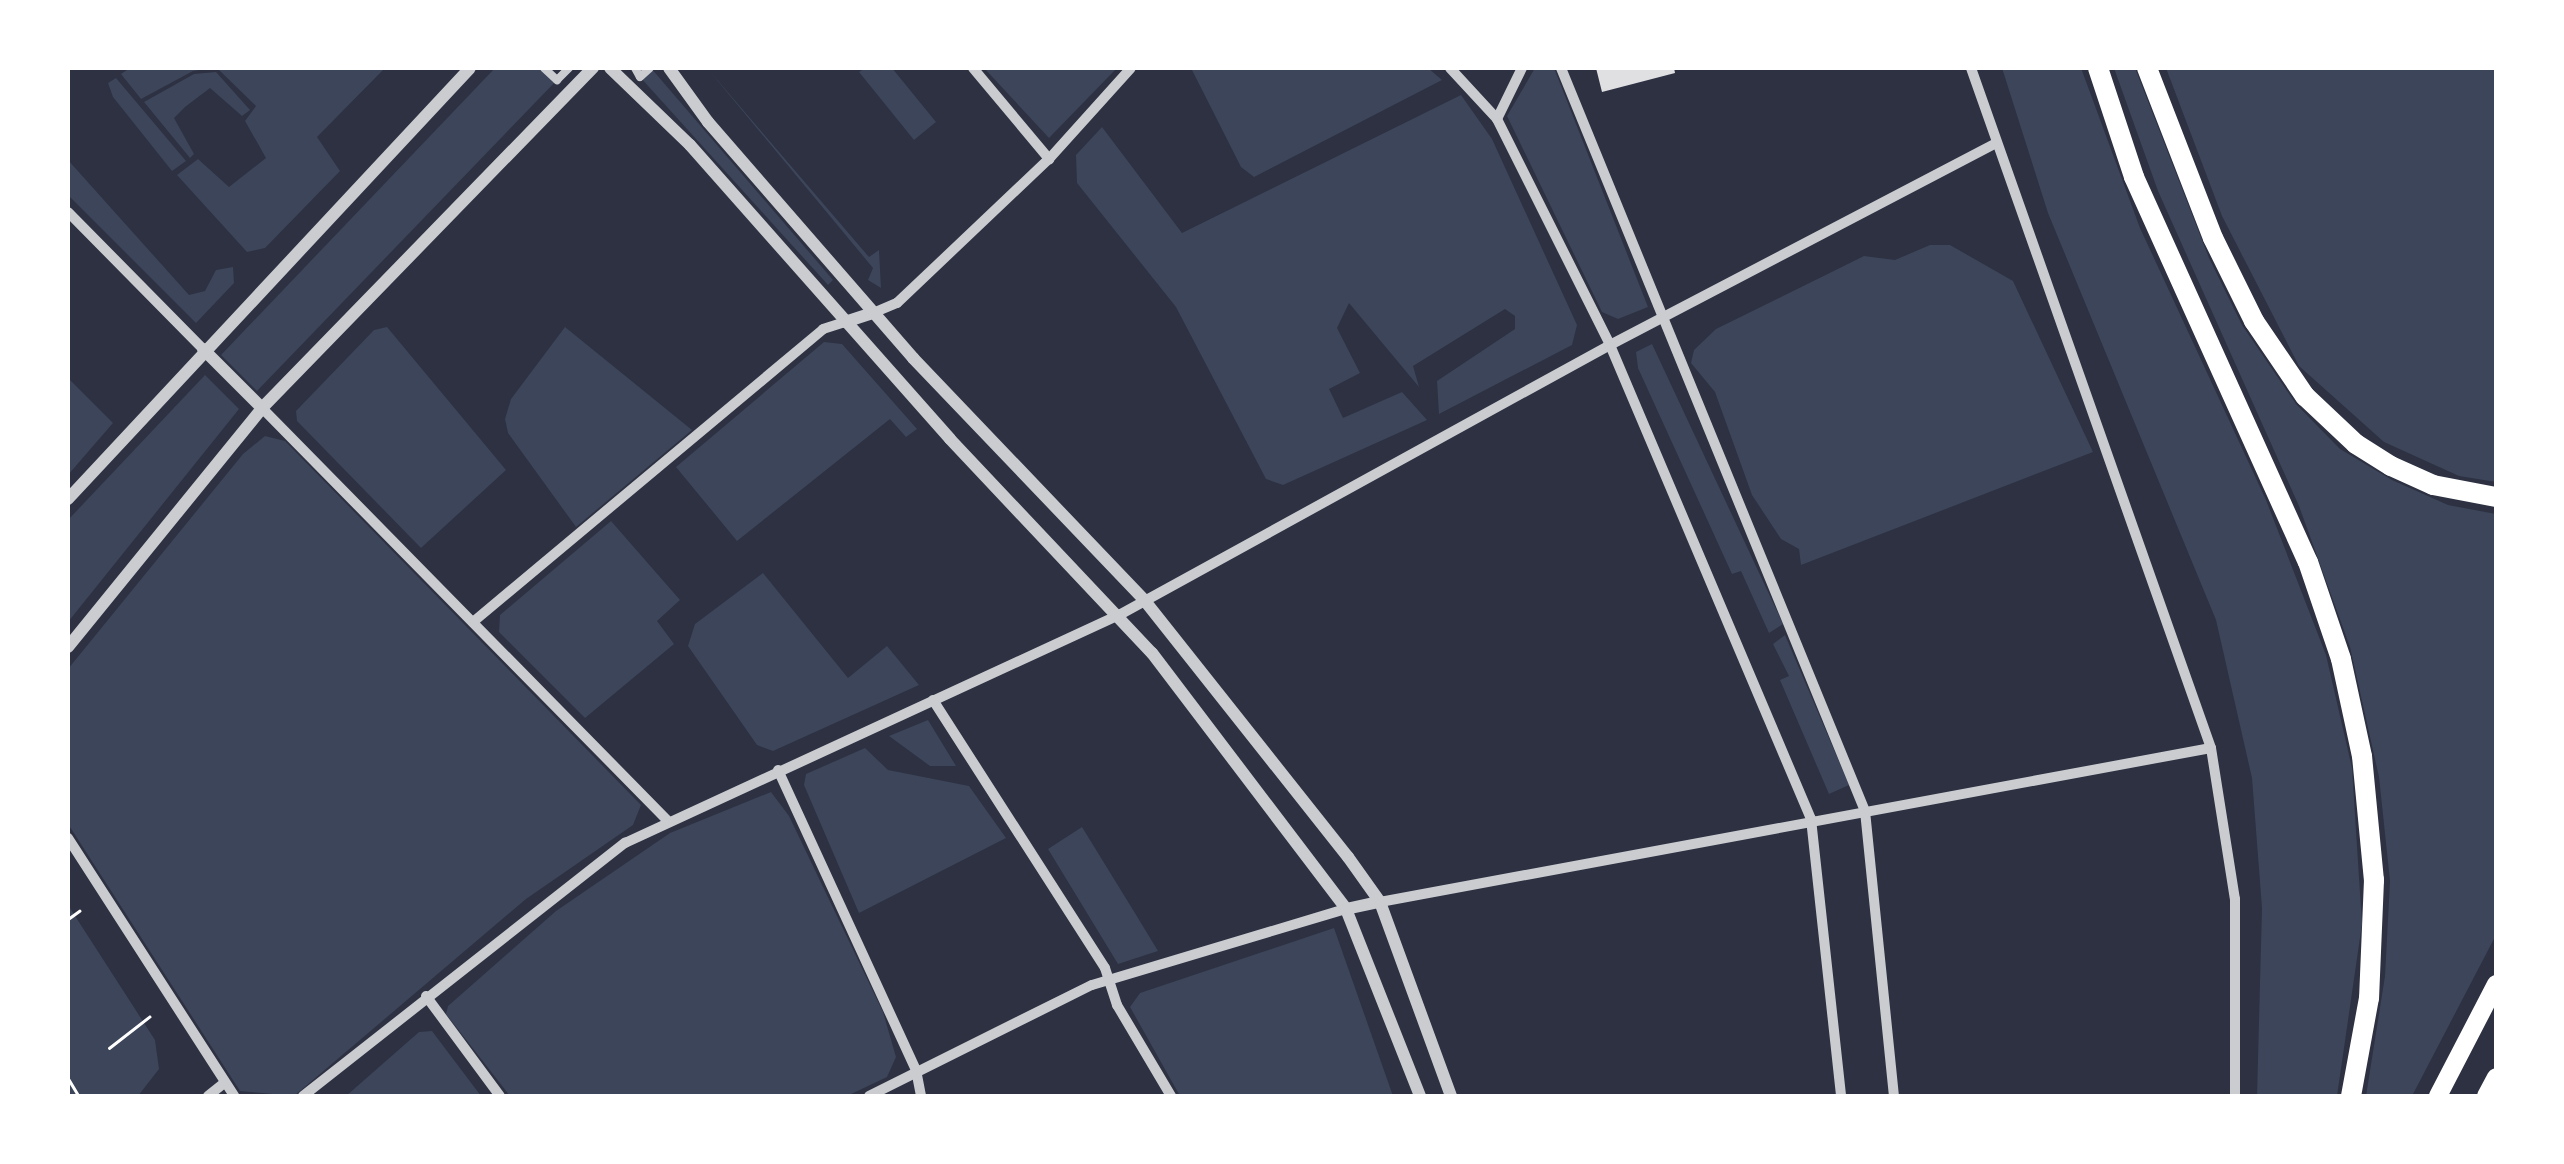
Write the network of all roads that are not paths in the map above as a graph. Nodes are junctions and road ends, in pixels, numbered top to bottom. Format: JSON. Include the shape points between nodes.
{"nodes":[{"id":1,"x":470,"y":68,"type":"edge"},
{"id":2,"x":544,"y":68,"type":"edge"},
{"id":3,"x":569,"y":68,"type":"edge"},
{"id":4,"x":593,"y":68,"type":"edge"},
{"id":5,"x":610,"y":68,"type":"edge"},
{"id":6,"x":635,"y":68,"type":"edge"},
{"id":7,"x":650,"y":68,"type":"edge"},
{"id":8,"x":669,"y":68,"type":"edge"},
{"id":9,"x":973,"y":68,"type":"edge"},
{"id":10,"x":1131,"y":68,"type":"edge"},
{"id":11,"x":1450,"y":68,"type":"edge"},
{"id":12,"x":1522,"y":68,"type":"edge"},
{"id":13,"x":1561,"y":68,"type":"edge"},
{"id":14,"x":1971,"y":68,"type":"edge"},
{"id":15,"x":2098,"y":68,"type":"edge"},
{"id":16,"x":2148,"y":68,"type":"edge"},
{"id":17,"x":1497,"y":119,"type":"junction"},
{"id":18,"x":1995,"y":144,"type":"junction"},
{"id":19,"x":1049,"y":159,"type":"junction"},
{"id":20,"x":68,"y":212,"type":"edge"},
{"id":21,"x":873,"y":313,"type":"junction"},
{"id":22,"x":1661,"y":318,"type":"junction"},
{"id":23,"x":845,"y":322,"type":"junction"},
{"id":24,"x":1610,"y":345,"type":"junction"},
{"id":25,"x":203,"y":349,"type":"junction"},
{"id":26,"x":262,"y":408,"type":"junction"},
{"id":27,"x":2496,"y":497,"type":"edge"},
{"id":28,"x":68,"y":499,"type":"edge"},
{"id":29,"x":1145,"y":600,"type":"junction"},
{"id":30,"x":1121,"y":614,"type":"junction"},
{"id":31,"x":474,"y":622,"type":"junction"},
{"id":32,"x":68,"y":646,"type":"edge"},
{"id":33,"x":933,"y":700,"type":"junction"},
{"id":34,"x":2211,"y":748,"type":"junction"},
{"id":35,"x":778,"y":770,"type":"junction"},
{"id":36,"x":1865,"y":811,"type":"junction"},
{"id":37,"x":1811,"y":819,"type":"junction"},
{"id":38,"x":667,"y":820,"type":"junction"},
{"id":39,"x":68,"y":838,"type":"edge"},
{"id":40,"x":1380,"y":902,"type":"junction"},
{"id":41,"x":1346,"y":909,"type":"junction"},
{"id":42,"x":1110,"y":979,"type":"junction"},
{"id":43,"x":2496,"y":984,"type":"edge"},
{"id":44,"x":426,"y":996,"type":"junction"},
{"id":45,"x":916,"y":1070,"type":"junction"},
{"id":46,"x":2496,"y":1077,"type":"edge"},
{"id":47,"x":224,"y":1083,"type":"junction"},
{"id":48,"x":208,"y":1096,"type":"edge"},
{"id":49,"x":234,"y":1096,"type":"edge"},
{"id":50,"x":304,"y":1096,"type":"edge"},
{"id":51,"x":500,"y":1096,"type":"edge"},
{"id":52,"x":868,"y":1096,"type":"edge"},
{"id":53,"x":921,"y":1096,"type":"edge"},
{"id":54,"x":1171,"y":1096,"type":"edge"},
{"id":55,"x":1420,"y":1096,"type":"edge"},
{"id":56,"x":1451,"y":1096,"type":"edge"},
{"id":57,"x":1841,"y":1096,"type":"edge"},
{"id":58,"x":1894,"y":1096,"type":"edge"},
{"id":59,"x":2235,"y":1096,"type":"edge"},
{"id":60,"x":2351,"y":1096,"type":"edge"},
{"id":61,"x":2438,"y":1096,"type":"edge"},
{"id":62,"x":2486,"y":1096,"type":"edge"}],
"edges":[{"from":1,"to":25,"type":"street"},
{"from":2,"to":3,"type":"street","via":[[556,80]]},
{"from":4,"to":26,"type":"street"},
{"from":5,"to":23,"type":"street","via":[[690,145]]},
{"from":6,"to":7,"type":"street","via":[[640,78]]},
{"from":8,"to":21,"type":"street"},
{"from":9,"to":19,"type":"street"},
{"from":10,"to":19,"type":"street"},
{"from":11,"to":17,"type":"street"},
{"from":12,"to":17,"type":"street"},
{"from":13,"to":22,"type":"street"},
{"from":14,"to":18,"type":"street"},
{"from":15,"to":60,"type":"highway","via":[[2134,177],[2308,562],[2341,659],[2362,756],[2374,880],[2369,998]]},
{"from":16,"to":27,"type":"highway","via":[[2213,238],[2254,321],[2305,396],[2356,444],[2391,466],[2433,484]]},
{"from":17,"to":24,"type":"street"},
{"from":18,"to":22,"type":"street"},
{"from":18,"to":34,"type":"street"},
{"from":19,"to":21,"type":"street","via":[[897,303]]},
{"from":20,"to":25,"type":"street"},
{"from":21,"to":23,"type":"street"},
{"from":21,"to":29,"type":"street"},
{"from":22,"to":24,"type":"street"},
{"from":22,"to":36,"type":"street"},
{"from":23,"to":30,"type":"street"},
{"from":23,"to":31,"type":"street","via":[[822,329]]},
{"from":24,"to":29,"type":"street"},
{"from":24,"to":37,"type":"street"},
{"from":25,"to":26,"type":"street"},
{"from":25,"to":28,"type":"street"},
{"from":26,"to":31,"type":"street"},
{"from":26,"to":32,"type":"street"},
{"from":29,"to":30,"type":"street"},
{"from":29,"to":40,"type":"street"},
{"from":30,"to":33,"type":"street"},
{"from":30,"to":41,"type":"street"},
{"from":31,"to":38,"type":"street"},
{"from":33,"to":35,"type":"street"},
{"from":33,"to":42,"type":"street"},
{"from":34,"to":36,"type":"street"},
{"from":34,"to":59,"type":"street","via":[[2235,898]]},
{"from":35,"to":38,"type":"street"},
{"from":35,"to":45,"type":"street"},
{"from":36,"to":37,"type":"street"},
{"from":36,"to":58,"type":"street"},
{"from":37,"to":40,"type":"street"},
{"from":37,"to":57,"type":"street"},
{"from":38,"to":44,"type":"street","via":[[593,864]]},
{"from":39,"to":47,"type":"street"},
{"from":40,"to":41,"type":"street"},
{"from":40,"to":56,"type":"street"},
{"from":41,"to":42,"type":"street"},
{"from":41,"to":55,"type":"street"},
{"from":42,"to":45,"type":"street"},
{"from":42,"to":54,"type":"street","via":[[1117,1005]]},
{"from":43,"to":61,"type":"highway"},
{"from":44,"to":50,"type":"street"},
{"from":44,"to":51,"type":"street"},
{"from":45,"to":52,"type":"street"},
{"from":45,"to":53,"type":"street"},
{"from":46,"to":62,"type":"highway"},
{"from":47,"to":48,"type":"street"},
{"from":47,"to":49,"type":"street"}]}
